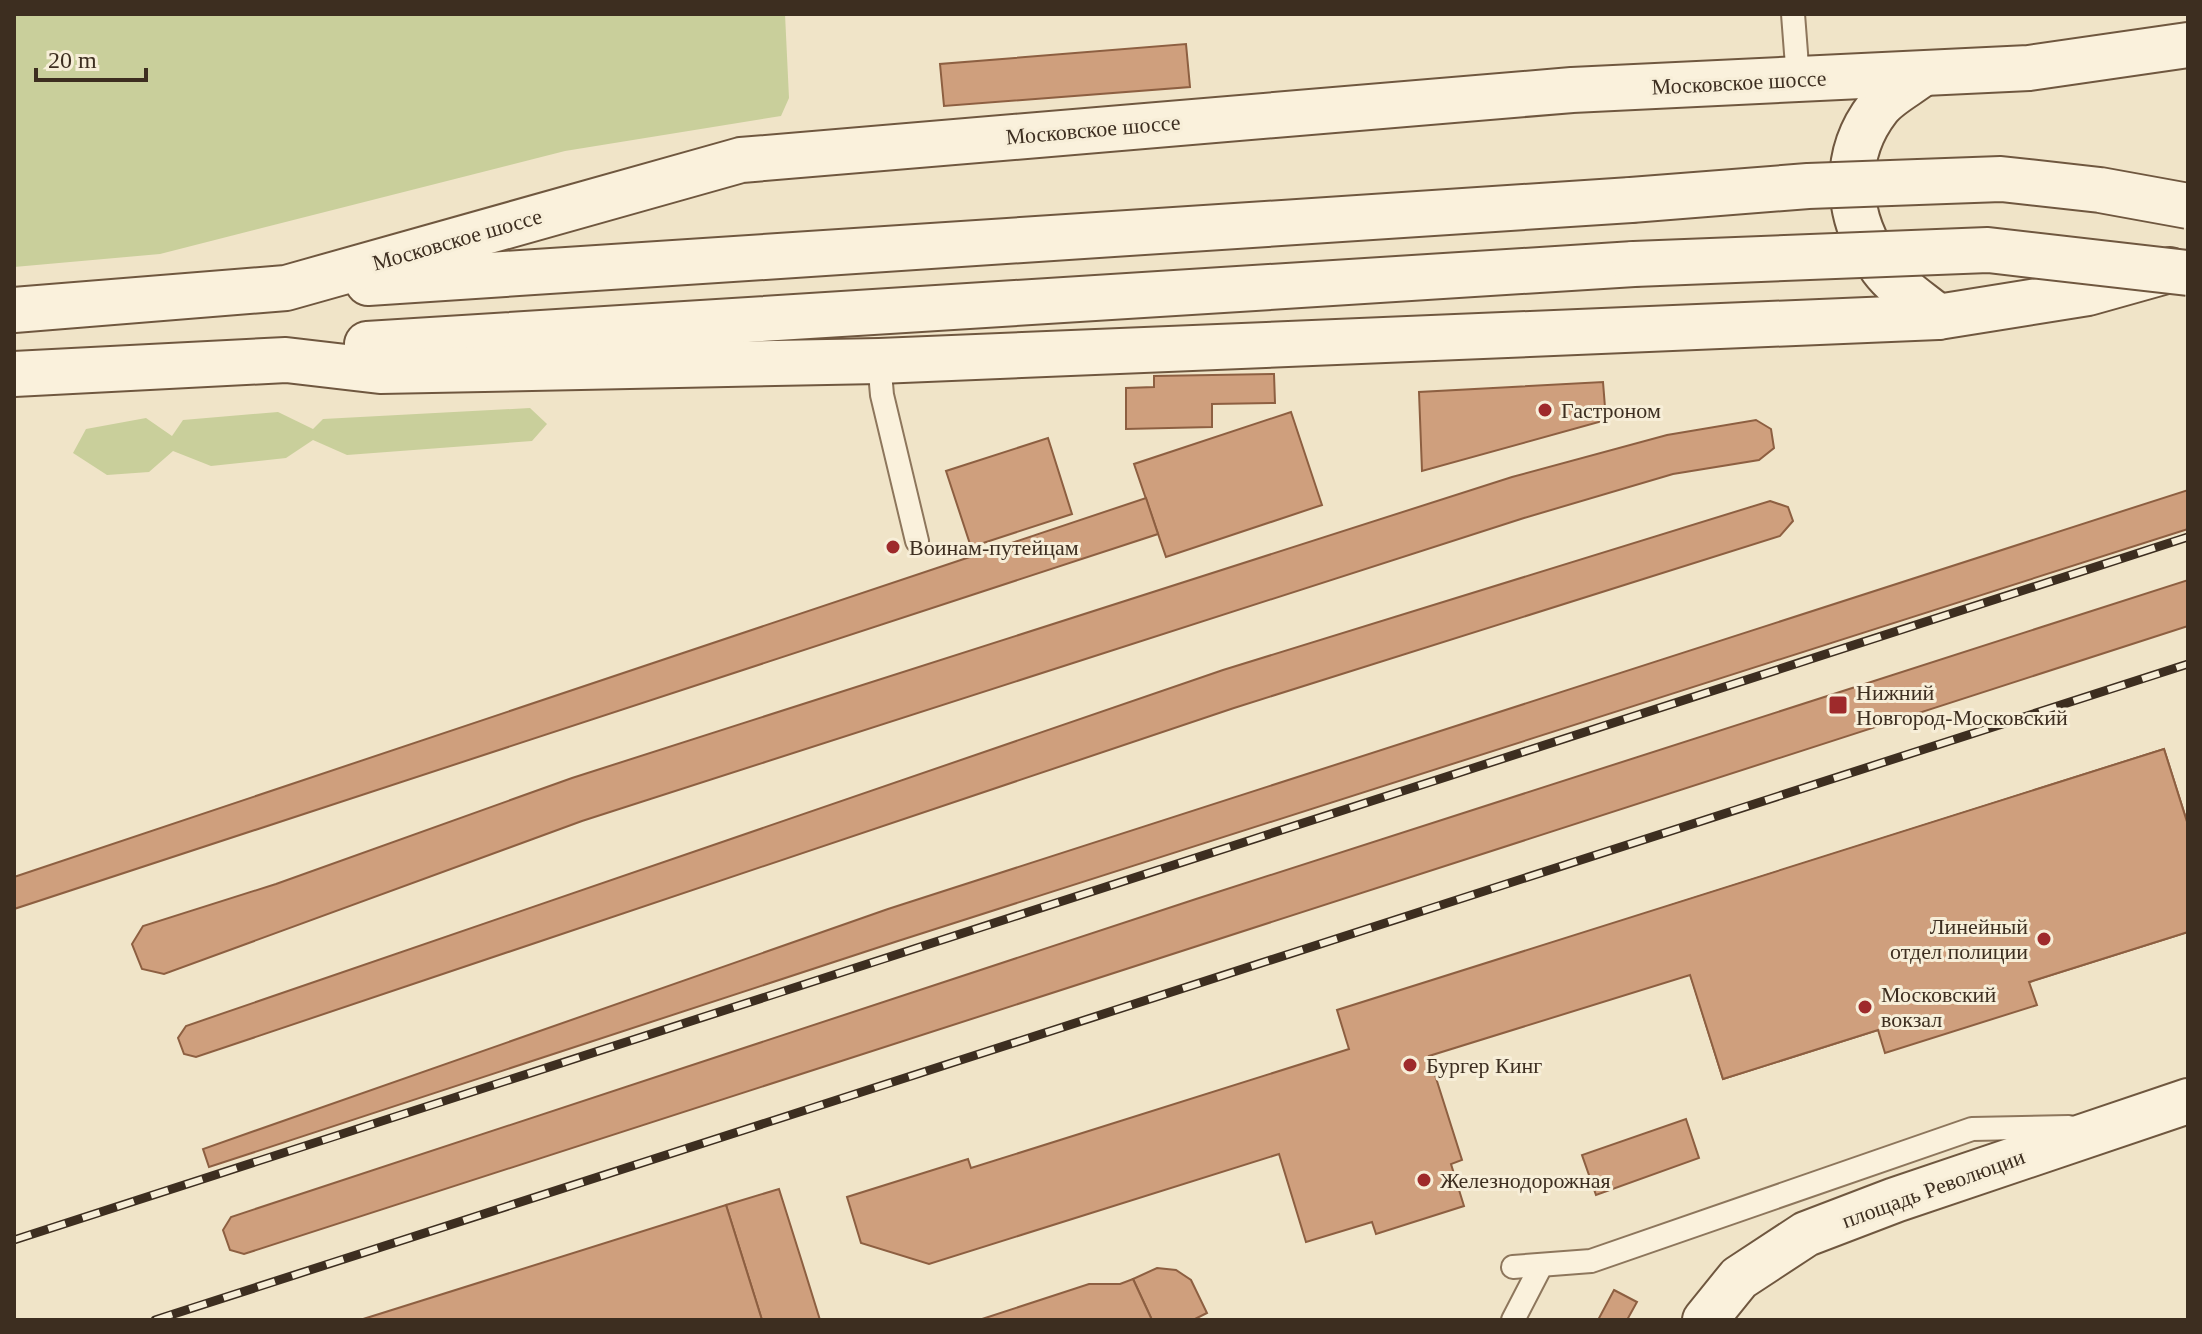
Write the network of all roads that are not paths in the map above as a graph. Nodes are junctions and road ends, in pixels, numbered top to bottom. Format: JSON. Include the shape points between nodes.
{"nodes":[{"id":1,"x":1793,"y":14,"type":"edge"},
{"id":2,"x":2186,"y":47,"type":"edge"},
{"id":3,"x":1922,"y":74,"type":"junction"},
{"id":4,"x":1798,"y":79,"type":"junction"},
{"id":5,"x":2188,"y":206,"type":"edge"},
{"id":6,"x":2188,"y":265,"type":"edge"},
{"id":7,"x":2188,"y":273,"type":"edge"},
{"id":8,"x":286,"y":288,"type":"junction"},
{"id":9,"x":14,"y":310,"type":"edge"},
{"id":10,"x":1938,"y":317,"type":"junction"},
{"id":11,"x":286,"y":360,"type":"junction"},
{"id":12,"x":879,"y":361,"type":"junction"},
{"id":13,"x":14,"y":374,"type":"edge"},
{"id":14,"x":917,"y":541,"type":"dead end"},
{"id":15,"x":2188,"y":1101,"type":"edge"},
{"id":16,"x":2108,"y":1126,"type":"junction"},
{"id":17,"x":1541,"y":1266,"type":"junction"},
{"id":18,"x":1513,"y":1267,"type":"dead end"},
{"id":19,"x":1513,"y":1320,"type":"edge"},
{"id":20,"x":1705,"y":1320,"type":"edge"}],
"edges":[{"from":1,"to":4,"type":"lane"},
{"from":2,"to":3,"type":"main road","name":"Московское шоссе","via":[[2029,68]]},
{"from":3,"to":4,"type":"main road","name":"Московское шоссе"},
{"from":3,"to":10,"type":"main road","via":[[1879,107],[1854,150],[1852,200],[1861,237],[1884,271]]},
{"from":4,"to":8,"type":"main road","name":"Московское шоссе","via":[[1572,90],[741,160]]},
{"from":5,"to":8,"type":"main road","bridge":true,"via":[[2001,179],[1808,186]]},
{"from":6,"to":10,"type":"main road","via":[[2088,293]]},
{"from":7,"to":11,"type":"main road","bridge":true,"via":[[1988,250],[1634,264],[373,343]]},
{"from":8,"to":9,"type":"main road","name":"Московское шоссе"},
{"from":10,"to":12,"type":"main road"},
{"from":11,"to":12,"type":"main road","via":[[380,371]]},
{"from":11,"to":13,"type":"main road"},
{"from":12,"to":14,"type":"lane","via":[[882,395]]},
{"from":15,"to":16,"type":"main road","name":"площадь Революции"},
{"from":16,"to":17,"type":"lane","via":[[1972,1129],[1591,1261]]},
{"from":16,"to":20,"type":"main road","name":"площадь Революции","via":[[1806,1234],[1739,1278]]},
{"from":17,"to":18,"type":"lane"},
{"from":17,"to":19,"type":"lane"}]}
